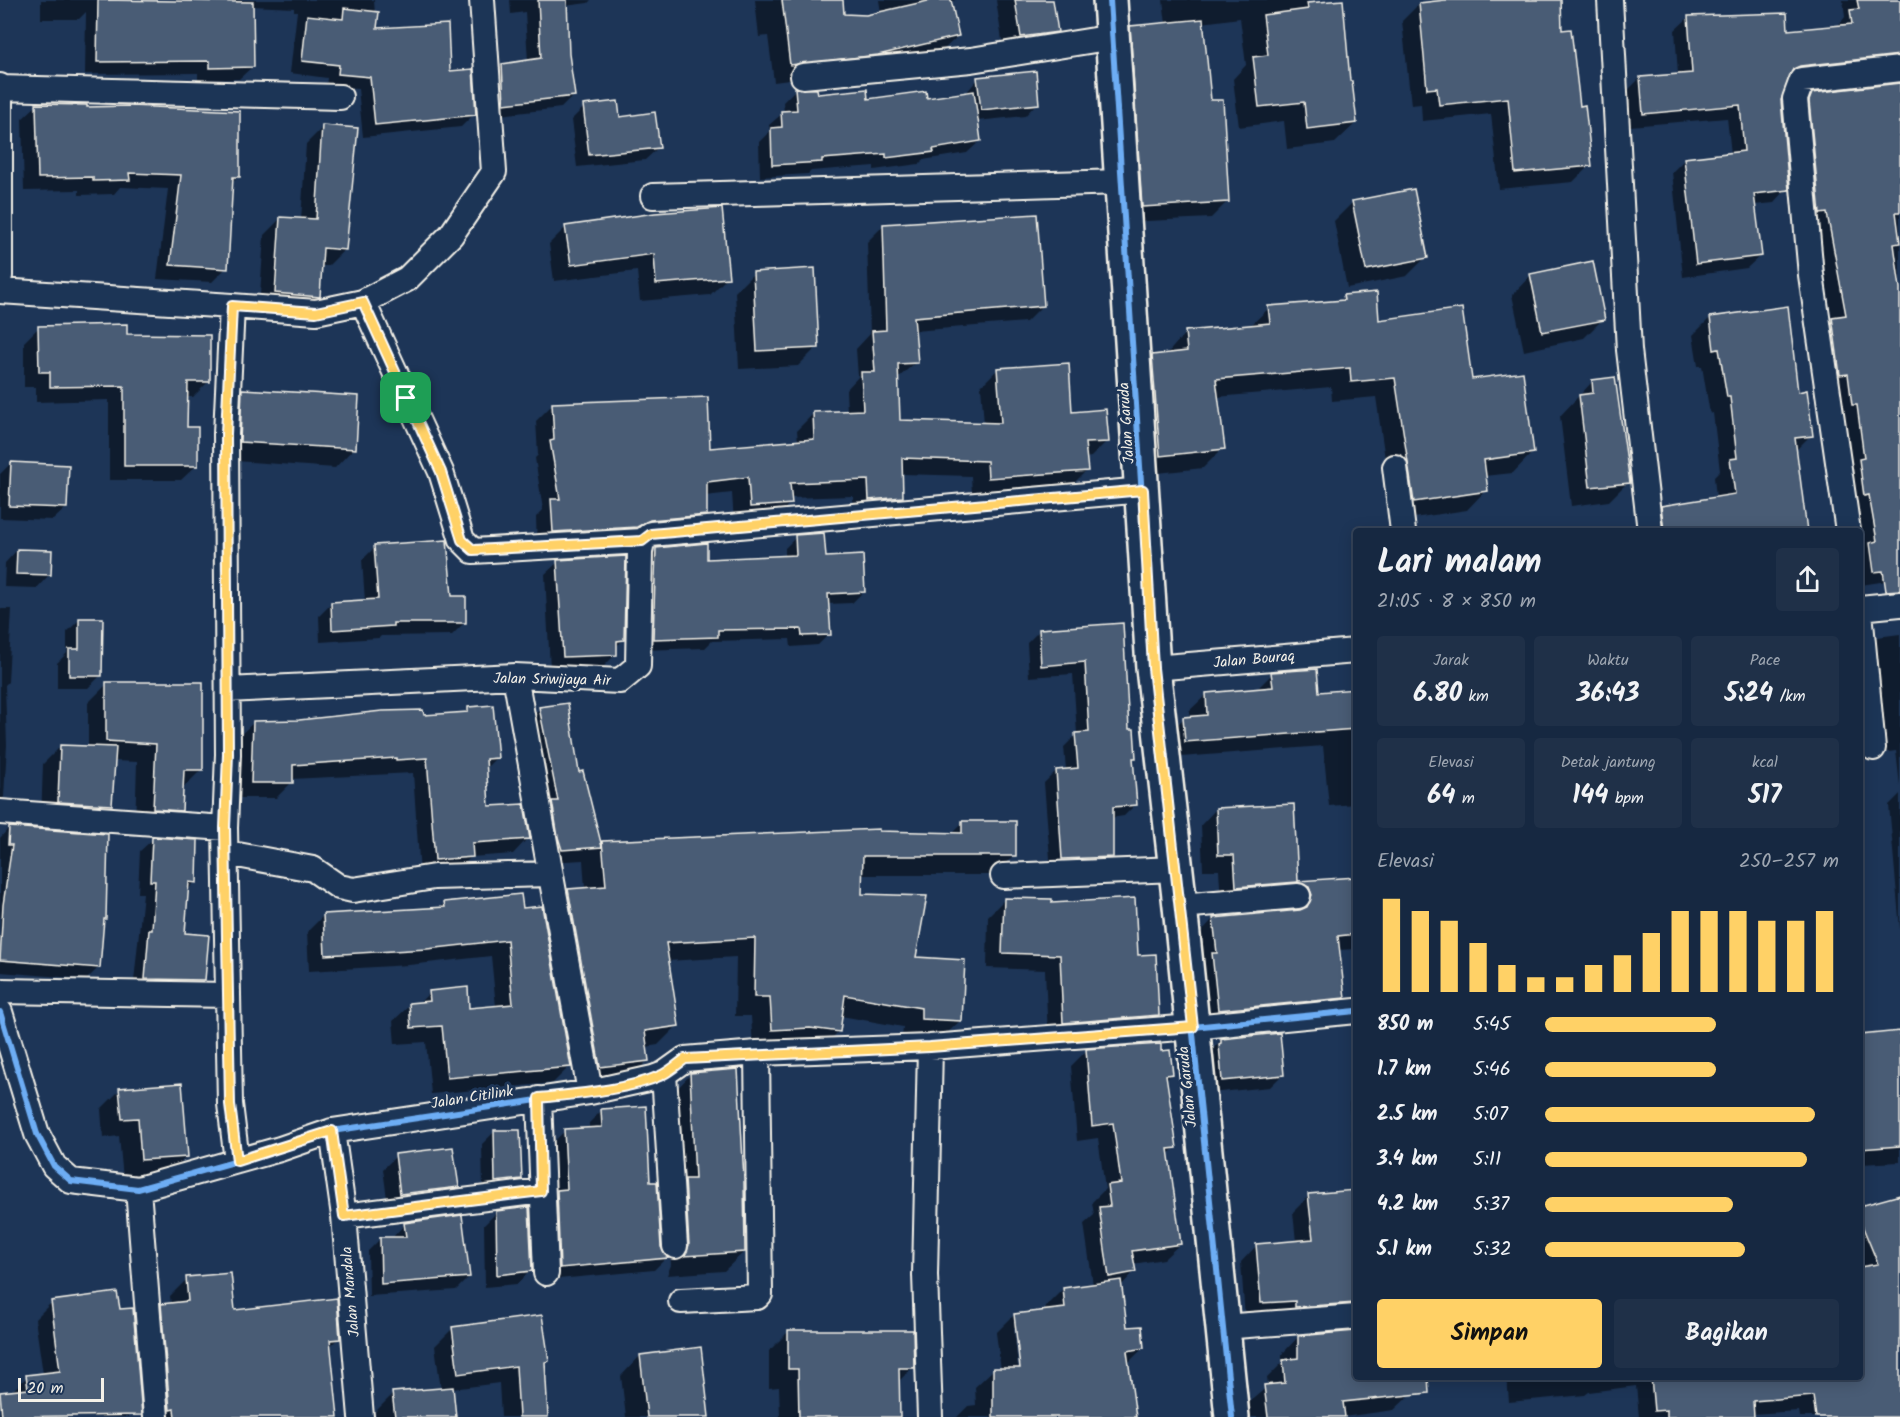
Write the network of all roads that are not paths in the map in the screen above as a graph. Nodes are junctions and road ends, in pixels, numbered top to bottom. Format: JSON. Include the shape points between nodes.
{"nodes":[{"id":1,"x":482,"y":0,"type":"edge"},
{"id":2,"x":1110,"y":0,"type":"edge"},
{"id":3,"x":1610,"y":0,"type":"edge"},
{"id":4,"x":1113,"y":37,"type":"junction"},
{"id":5,"x":1900,"y":69,"type":"edge"},
{"id":6,"x":803,"y":76,"type":"dead end"},
{"id":7,"x":0,"y":87,"type":"edge"},
{"id":8,"x":339,"y":97,"type":"dead end"},
{"id":9,"x":1122,"y":182,"type":"junction"},
{"id":10,"x":653,"y":196,"type":"dead end"},
{"id":11,"x":0,"y":276,"type":"edge"},
{"id":12,"x":0,"y":291,"type":"edge"},
{"id":13,"x":363,"y":302,"type":"junction"},
{"id":14,"x":232,"y":306,"type":"junction"},
{"id":15,"x":1395,"y":467,"type":"dead end"},
{"id":16,"x":1143,"y":490,"type":"junction"},
{"id":17,"x":1403,"y":528,"type":"edge"},
{"id":18,"x":1650,"y":528,"type":"edge"},
{"id":19,"x":1848,"y":528,"type":"edge"},
{"id":20,"x":642,"y":541,"type":"junction"},
{"id":21,"x":1900,"y":604,"type":"edge"},
{"id":22,"x":1863,"y":610,"type":"edge"},
{"id":23,"x":1863,"y":642,"type":"edge"},
{"id":24,"x":1353,"y":651,"type":"edge"},
{"id":25,"x":1153,"y":668,"type":"junction"},
{"id":26,"x":515,"y":676,"type":"junction"},
{"id":27,"x":228,"y":690,"type":"junction"},
{"id":28,"x":1873,"y":748,"type":"dead end"},
{"id":29,"x":0,"y":812,"type":"edge"},
{"id":30,"x":225,"y":828,"type":"junction"},
{"id":31,"x":226,"y":853,"type":"junction"},
{"id":32,"x":1176,"y":869,"type":"junction"},
{"id":33,"x":550,"y":874,"type":"junction"},
{"id":34,"x":1003,"y":876,"type":"dead end"},
{"id":35,"x":1298,"y":896,"type":"dead end"},
{"id":36,"x":1180,"y":906,"type":"junction"},
{"id":37,"x":0,"y":991,"type":"edge"},
{"id":38,"x":228,"y":995,"type":"junction"},
{"id":39,"x":1353,"y":1011,"type":"edge"},
{"id":40,"x":0,"y":1012,"type":"edge"},
{"id":41,"x":1193,"y":1027,"type":"junction"},
{"id":42,"x":930,"y":1047,"type":"junction"},
{"id":43,"x":757,"y":1053,"type":"junction"},
{"id":44,"x":664,"y":1074,"type":"junction"},
{"id":45,"x":590,"y":1092,"type":"junction"},
{"id":46,"x":539,"y":1098,"type":"junction"},
{"id":47,"x":332,"y":1131,"type":"junction"},
{"id":48,"x":237,"y":1161,"type":"junction"},
{"id":49,"x":138,"y":1189,"type":"junction"},
{"id":50,"x":541,"y":1191,"type":"junction"},
{"id":51,"x":344,"y":1216,"type":"junction"},
{"id":52,"x":675,"y":1246,"type":"dead end"},
{"id":53,"x":546,"y":1273,"type":"dead end"},
{"id":54,"x":681,"y":1301,"type":"dead end"},
{"id":55,"x":1353,"y":1317,"type":"edge"},
{"id":56,"x":1222,"y":1327,"type":"junction"},
{"id":57,"x":156,"y":1417,"type":"edge"},
{"id":58,"x":361,"y":1417,"type":"edge"},
{"id":59,"x":930,"y":1417,"type":"edge"},
{"id":60,"x":1232,"y":1417,"type":"edge"}],
"edges":[{"from":1,"to":13,"type":"street","via":[[494,172],[451,235],[407,279]]},
{"from":2,"to":4,"type":"street","name":"Jalan Garuda"},
{"from":3,"to":18,"type":"street","via":[[1629,350]]},
{"from":4,"to":6,"type":"street","via":[[970,60]]},
{"from":4,"to":9,"type":"street","name":"Jalan Garuda"},
{"from":5,"to":19,"type":"street","via":[[1802,80],[1795,99],[1811,275]]},
{"from":7,"to":8,"type":"street"},
{"from":7,"to":11,"type":"street"},
{"from":9,"to":10,"type":"street"},
{"from":9,"to":16,"type":"street","name":"Jalan Garuda"},
{"from":12,"to":14,"type":"street"},
{"from":13,"to":14,"type":"street","via":[[316,312]]},
{"from":13,"to":20,"type":"street","via":[[441,472],[462,540],[473,550]]},
{"from":14,"to":27,"type":"street","via":[[226,434]]},
{"from":15,"to":17,"type":"street"},
{"from":16,"to":20,"type":"street","via":[[651,534]]},
{"from":16,"to":25,"type":"street","name":"Jalan Garuda"},
{"from":20,"to":26,"type":"street","name":"Jalan Sriwijaya Air","via":[[638,666],[620,681]]},
{"from":21,"to":22,"type":"street"},
{"from":23,"to":28,"type":"street"},
{"from":24,"to":25,"type":"street","name":"Jalan Bouraq"},
{"from":25,"to":32,"type":"street","name":"Jalan Garuda"},
{"from":26,"to":27,"type":"street","name":"Jalan Sriwijaya Air"},
{"from":26,"to":33,"type":"street"},
{"from":27,"to":30,"type":"street"},
{"from":29,"to":30,"type":"street"},
{"from":30,"to":31,"type":"street"},
{"from":31,"to":33,"type":"street","via":[[313,869],[339,887],[353,890],[434,877]]},
{"from":31,"to":38,"type":"street"},
{"from":32,"to":34,"type":"street"},
{"from":32,"to":36,"type":"street","name":"Jalan Garuda"},
{"from":33,"to":45,"type":"street"},
{"from":35,"to":36,"type":"street"},
{"from":36,"to":41,"type":"street","name":"Jalan Garuda"},
{"from":37,"to":38,"type":"street"},
{"from":38,"to":48,"type":"street","via":[[230,1104]]},
{"from":39,"to":41,"type":"street","name":"Jalan Citilink"},
{"from":40,"to":49,"type":"street","name":"Jalan Citilink","via":[[38,1134],[54,1166],[71,1181]]},
{"from":41,"to":42,"type":"street","name":"Jalan Citilink"},
{"from":41,"to":56,"type":"street","name":"Jalan Garuda"},
{"from":42,"to":43,"type":"street","name":"Jalan Citilink"},
{"from":42,"to":59,"type":"street","via":[[925,1275]]},
{"from":43,"to":44,"type":"street","name":"Jalan Citilink","via":[[685,1059]]},
{"from":43,"to":54,"type":"street","via":[[760,1294]]},
{"from":44,"to":45,"type":"street","name":"Jalan Citilink"},
{"from":44,"to":52,"type":"street"},
{"from":45,"to":46,"type":"street","name":"Jalan Citilink"},
{"from":46,"to":47,"type":"street","name":"Jalan Citilink"},
{"from":46,"to":50,"type":"street"},
{"from":47,"to":48,"type":"street","name":"Jalan Citilink"},
{"from":47,"to":51,"type":"street","name":"Jalan Mandala"},
{"from":48,"to":49,"type":"street","name":"Jalan Citilink"},
{"from":49,"to":57,"type":"street"},
{"from":50,"to":51,"type":"street"},
{"from":50,"to":53,"type":"street"},
{"from":51,"to":58,"type":"street","name":"Jalan Mandala"},
{"from":55,"to":56,"type":"street"},
{"from":56,"to":60,"type":"street","name":"Jalan Garuda"}]}
